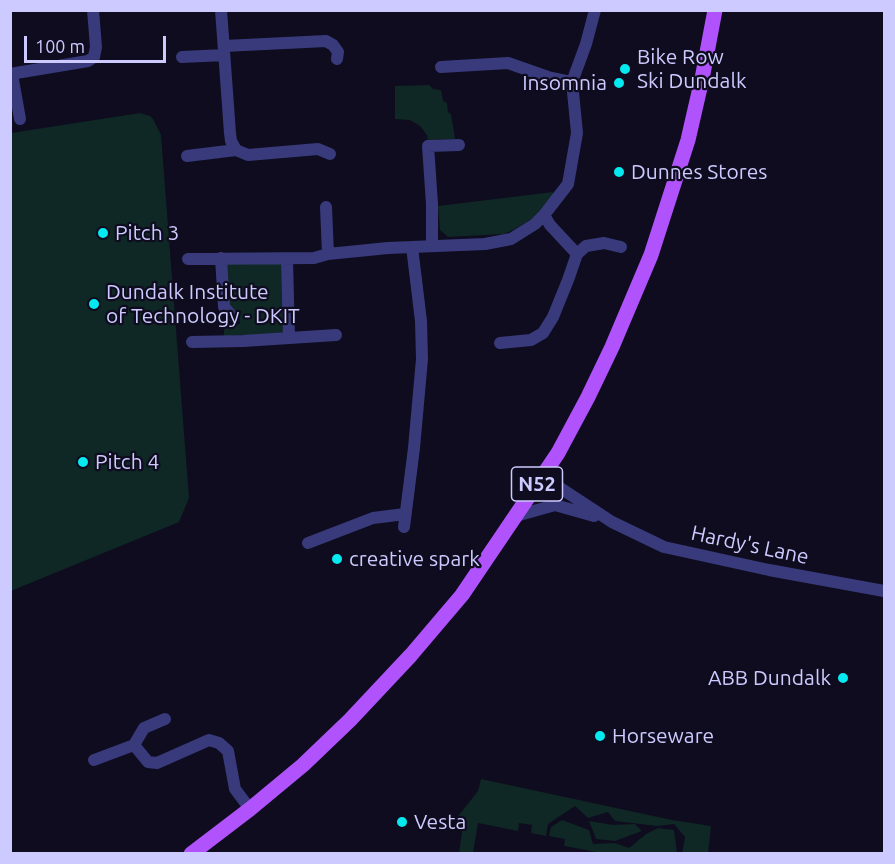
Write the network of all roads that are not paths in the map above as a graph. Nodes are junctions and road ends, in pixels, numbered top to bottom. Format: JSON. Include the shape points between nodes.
{"nodes":[{"id":1,"x":93,"y":10,"type":"edge"},
{"id":2,"x":221,"y":10,"type":"edge"},
{"id":3,"x":595,"y":10,"type":"edge"},
{"id":4,"x":715,"y":10,"type":"edge"},
{"id":5,"x":224,"y":50,"type":"junction"},
{"id":6,"x":182,"y":57,"type":"dead end"},
{"id":7,"x":337,"y":59,"type":"dead end"},
{"id":8,"x":441,"y":67,"type":"dead end"},
{"id":9,"x":11,"y":74,"type":"edge"},
{"id":10,"x":572,"y":82,"type":"junction"},
{"id":11,"x":20,"y":119,"type":"dead end"},
{"id":12,"x":459,"y":145,"type":"dead end"},
{"id":13,"x":236,"y":150,"type":"junction"},
{"id":14,"x":330,"y":154,"type":"dead end"},
{"id":15,"x":187,"y":156,"type":"dead end"},
{"id":16,"x":326,"y":207,"type":"dead end"},
{"id":17,"x":540,"y":220,"type":"junction"},
{"id":18,"x":432,"y":246,"type":"junction"},
{"id":19,"x":621,"y":247,"type":"dead end"},
{"id":20,"x":412,"y":248,"type":"junction"},
{"id":21,"x":328,"y":254,"type":"junction"},
{"id":22,"x":577,"y":255,"type":"junction"},
{"id":23,"x":221,"y":258,"type":"junction"},
{"id":24,"x":188,"y":259,"type":"dead end"},
{"id":25,"x":287,"y":259,"type":"junction"},
{"id":26,"x":231,"y":315,"type":"dead end"},
{"id":27,"x":336,"y":335,"type":"dead end"},
{"id":28,"x":289,"y":338,"type":"junction"},
{"id":29,"x":192,"y":342,"type":"dead end"},
{"id":30,"x":500,"y":343,"type":"dead end"},
{"id":31,"x":542,"y":476,"type":"junction"},
{"id":32,"x":516,"y":516,"type":"junction"},
{"id":33,"x":612,"y":522,"type":"junction"},
{"id":34,"x":308,"y":543,"type":"dead end"},
{"id":35,"x":885,"y":591,"type":"edge"},
{"id":36,"x":165,"y":719,"type":"dead end"},
{"id":37,"x":134,"y":745,"type":"junction"},
{"id":38,"x":94,"y":760,"type":"dead end"},
{"id":39,"x":250,"y":809,"type":"junction"},
{"id":40,"x":191,"y":854,"type":"edge"}],
"edges":[{"from":1,"to":9,"type":"street","via":[[94,57]]},
{"from":2,"to":5,"type":"street"},
{"from":3,"to":10,"type":"street"},
{"from":4,"to":31,"type":"main road","number":"N52","via":[[688,140],[651,255],[588,398]]},
{"from":5,"to":6,"type":"street"},
{"from":5,"to":7,"type":"street","via":[[326,41],[338,52]]},
{"from":5,"to":13,"type":"street","via":[[230,133]]},
{"from":8,"to":10,"type":"street","via":[[508,63]]},
{"from":9,"to":11,"type":"street"},
{"from":10,"to":17,"type":"street","via":[[578,133],[574,159],[568,184]]},
{"from":12,"to":18,"type":"street","via":[[428,146]]},
{"from":13,"to":14,"type":"street","via":[[248,155],[318,149]]},
{"from":13,"to":15,"type":"street"},
{"from":16,"to":21,"type":"street"},
{"from":17,"to":18,"type":"street","via":[[511,239]]},
{"from":17,"to":22,"type":"street","via":[[550,225]]},
{"from":18,"to":20,"type":"street"},
{"from":19,"to":22,"type":"street","via":[[604,243],[586,246]]},
{"from":20,"to":21,"type":"street"},
{"from":20,"to":34,"type":"street","via":[[422,359],[404,520],[373,518]]},
{"from":21,"to":25,"type":"street"},
{"from":22,"to":30,"type":"street","via":[[543,333],[531,340]]},
{"from":23,"to":24,"type":"street"},
{"from":23,"to":25,"type":"street"},
{"from":23,"to":26,"type":"street","via":[[224,306]]},
{"from":25,"to":28,"type":"street"},
{"from":27,"to":28,"type":"street"},
{"from":28,"to":29,"type":"street"},
{"from":31,"to":32,"type":"main road","number":"N52"},
{"from":31,"to":33,"type":"street","name":"Hardy's Lane"},
{"from":32,"to":33,"type":"street","name":"Hardy's Lane","via":[[555,505]]},
{"from":32,"to":39,"type":"main road","number":"N52","via":[[462,595],[411,656],[303,765]]},
{"from":33,"to":35,"type":"street","name":"Hardy's Lane","via":[[664,547],[692,555]]},
{"from":36,"to":37,"type":"street","via":[[144,728]]},
{"from":37,"to":38,"type":"street"},
{"from":37,"to":39,"type":"street","via":[[148,762],[157,763],[209,740],[219,742],[228,751],[235,789]]},
{"from":39,"to":40,"type":"main road","number":"N52"}]}
